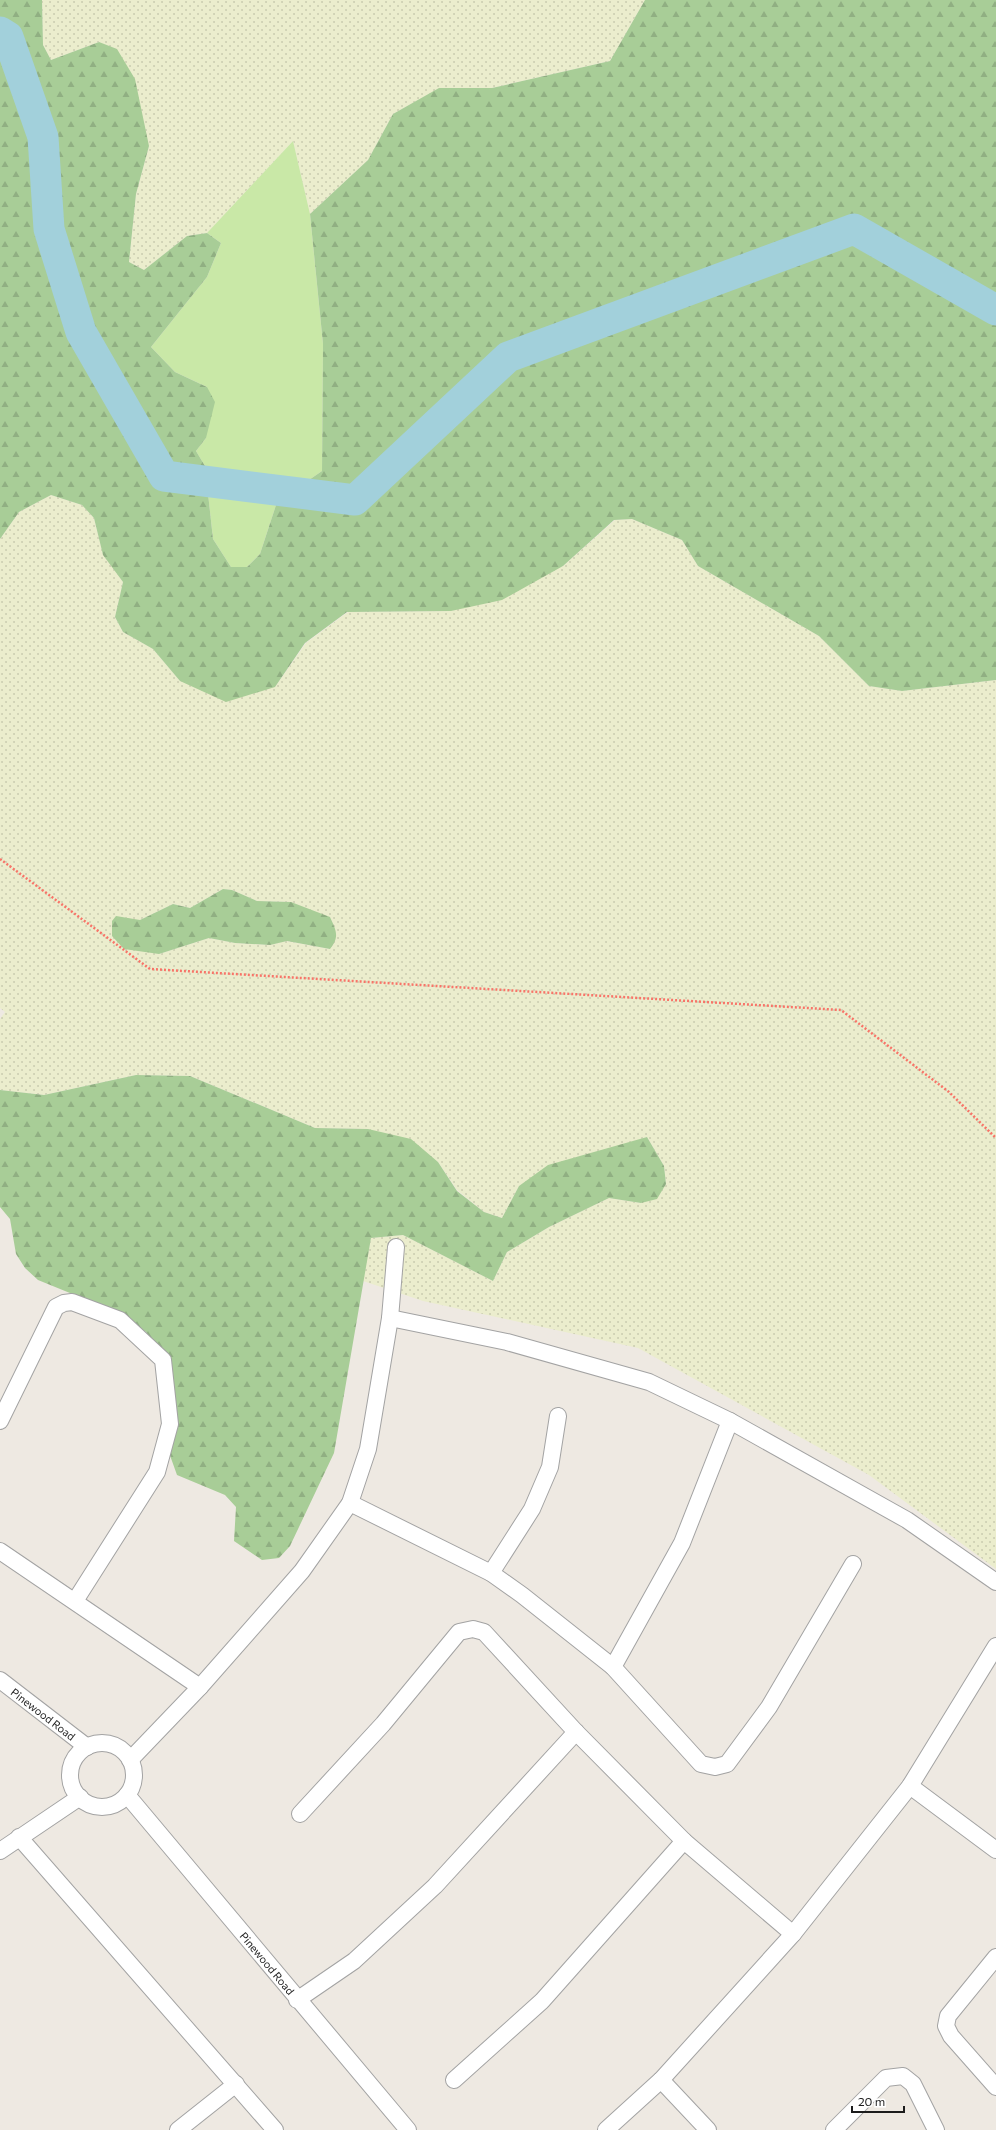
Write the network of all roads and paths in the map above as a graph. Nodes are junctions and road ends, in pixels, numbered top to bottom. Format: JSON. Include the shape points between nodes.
{"nodes":[{"id":1,"x":0,"y":859,"type":"edge"},
{"id":2,"x":996,"y":1138,"type":"edge"},
{"id":3,"x":396,"y":1247,"type":"dead end"},
{"id":4,"x":390,"y":1318,"type":"junction"},
{"id":5,"x":558,"y":1416,"type":"dead end"},
{"id":6,"x":0,"y":1421,"type":"edge"},
{"id":7,"x":730,"y":1421,"type":"junction"},
{"id":8,"x":350,"y":1503,"type":"junction"},
{"id":9,"x":0,"y":1551,"type":"edge"},
{"id":10,"x":853,"y":1564,"type":"dead end"},
{"id":11,"x":491,"y":1573,"type":"junction"},
{"id":12,"x":996,"y":1582,"type":"edge"},
{"id":13,"x":75,"y":1601,"type":"junction"},
{"id":14,"x":996,"y":1646,"type":"edge"},
{"id":15,"x":613,"y":1667,"type":"junction"},
{"id":16,"x":0,"y":1680,"type":"edge"},
{"id":17,"x":200,"y":1688,"type":"junction"},
{"id":18,"x":576,"y":1732,"type":"junction"},
{"id":19,"x":87,"y":1747,"type":"junction"},
{"id":20,"x":130,"y":1760,"type":"junction"},
{"id":21,"x":910,"y":1786,"type":"junction"},
{"id":22,"x":127,"y":1795,"type":"junction"},
{"id":23,"x":80,"y":1797,"type":"junction"},
{"id":24,"x":300,"y":1814,"type":"dead end"},
{"id":25,"x":19,"y":1837,"type":"junction"},
{"id":26,"x":684,"y":1841,"type":"junction"},
{"id":27,"x":996,"y":1850,"type":"edge"},
{"id":28,"x":0,"y":1851,"type":"edge"},
{"id":29,"x":793,"y":1934,"type":"junction"},
{"id":30,"x":996,"y":1957,"type":"edge"},
{"id":31,"x":297,"y":2000,"type":"junction"},
{"id":32,"x":454,"y":2080,"type":"dead end"},
{"id":33,"x":661,"y":2080,"type":"junction"},
{"id":34,"x":236,"y":2084,"type":"junction"},
{"id":35,"x":996,"y":2087,"type":"edge"},
{"id":36,"x":178,"y":2130,"type":"edge"},
{"id":37,"x":275,"y":2130,"type":"edge"},
{"id":38,"x":408,"y":2130,"type":"edge"},
{"id":39,"x":606,"y":2130,"type":"edge"},
{"id":40,"x":708,"y":2130,"type":"edge"},
{"id":41,"x":834,"y":2130,"type":"edge"},
{"id":42,"x":936,"y":2130,"type":"edge"}],
"edges":[{"from":1,"to":2,"type":"path","via":[[150,969],[840,1010],[949,1092]]},
{"from":3,"to":4,"type":"street"},
{"from":4,"to":7,"type":"street","via":[[507,1342],[649,1382]]},
{"from":4,"to":8,"type":"street","via":[[368,1449]]},
{"from":5,"to":11,"type":"street","via":[[550,1467],[532,1509]]},
{"from":6,"to":13,"type":"street","via":[[56,1307],[64,1303],[72,1302],[120,1320],[163,1360],[170,1424],[157,1472]]},
{"from":7,"to":12,"type":"street","via":[[907,1520]]},
{"from":7,"to":15,"type":"street","via":[[682,1543]]},
{"from":8,"to":11,"type":"street"},
{"from":8,"to":17,"type":"street","via":[[302,1571]]},
{"from":9,"to":13,"type":"street"},
{"from":10,"to":15,"type":"street","via":[[769,1707],[728,1764],[715,1767],[701,1764]]},
{"from":11,"to":15,"type":"street"},
{"from":13,"to":17,"type":"street"},
{"from":14,"to":21,"type":"street"},
{"from":16,"to":19,"type":"street","name":"Pinewood Road"},
{"from":17,"to":20,"type":"street"},
{"from":18,"to":24,"type":"street","via":[[484,1632],[473,1629],[459,1632],[383,1724]]},
{"from":18,"to":26,"type":"street"},
{"from":18,"to":31,"type":"street","via":[[435,1886],[354,1961]]},
{"from":19,"to":20,"type":"street","via":[[96,1744],[111,1745],[124,1752]]},
{"from":19,"to":23,"type":"street","via":[[74,1761],[71,1770],[74,1790]]},
{"from":20,"to":22,"type":"street","via":[[134,1778]]},
{"from":21,"to":27,"type":"street"},
{"from":21,"to":29,"type":"street"},
{"from":22,"to":23,"type":"street","via":[[119,1802],[98,1807],[88,1804]]},
{"from":22,"to":31,"type":"street","name":"Pinewood Road"},
{"from":23,"to":25,"type":"street"},
{"from":25,"to":28,"type":"street"},
{"from":25,"to":34,"type":"street"},
{"from":26,"to":29,"type":"street"},
{"from":26,"to":32,"type":"street","via":[[542,2001]]},
{"from":29,"to":33,"type":"street"},
{"from":30,"to":35,"type":"street","via":[[948,2016],[946,2026],[951,2036]]},
{"from":31,"to":38,"type":"street","name":"Pinewood Road"},
{"from":33,"to":39,"type":"street"},
{"from":33,"to":40,"type":"street"},
{"from":34,"to":36,"type":"street"},
{"from":34,"to":37,"type":"street"},
{"from":41,"to":42,"type":"street","via":[[886,2078],[903,2076],[913,2084]]}]}
